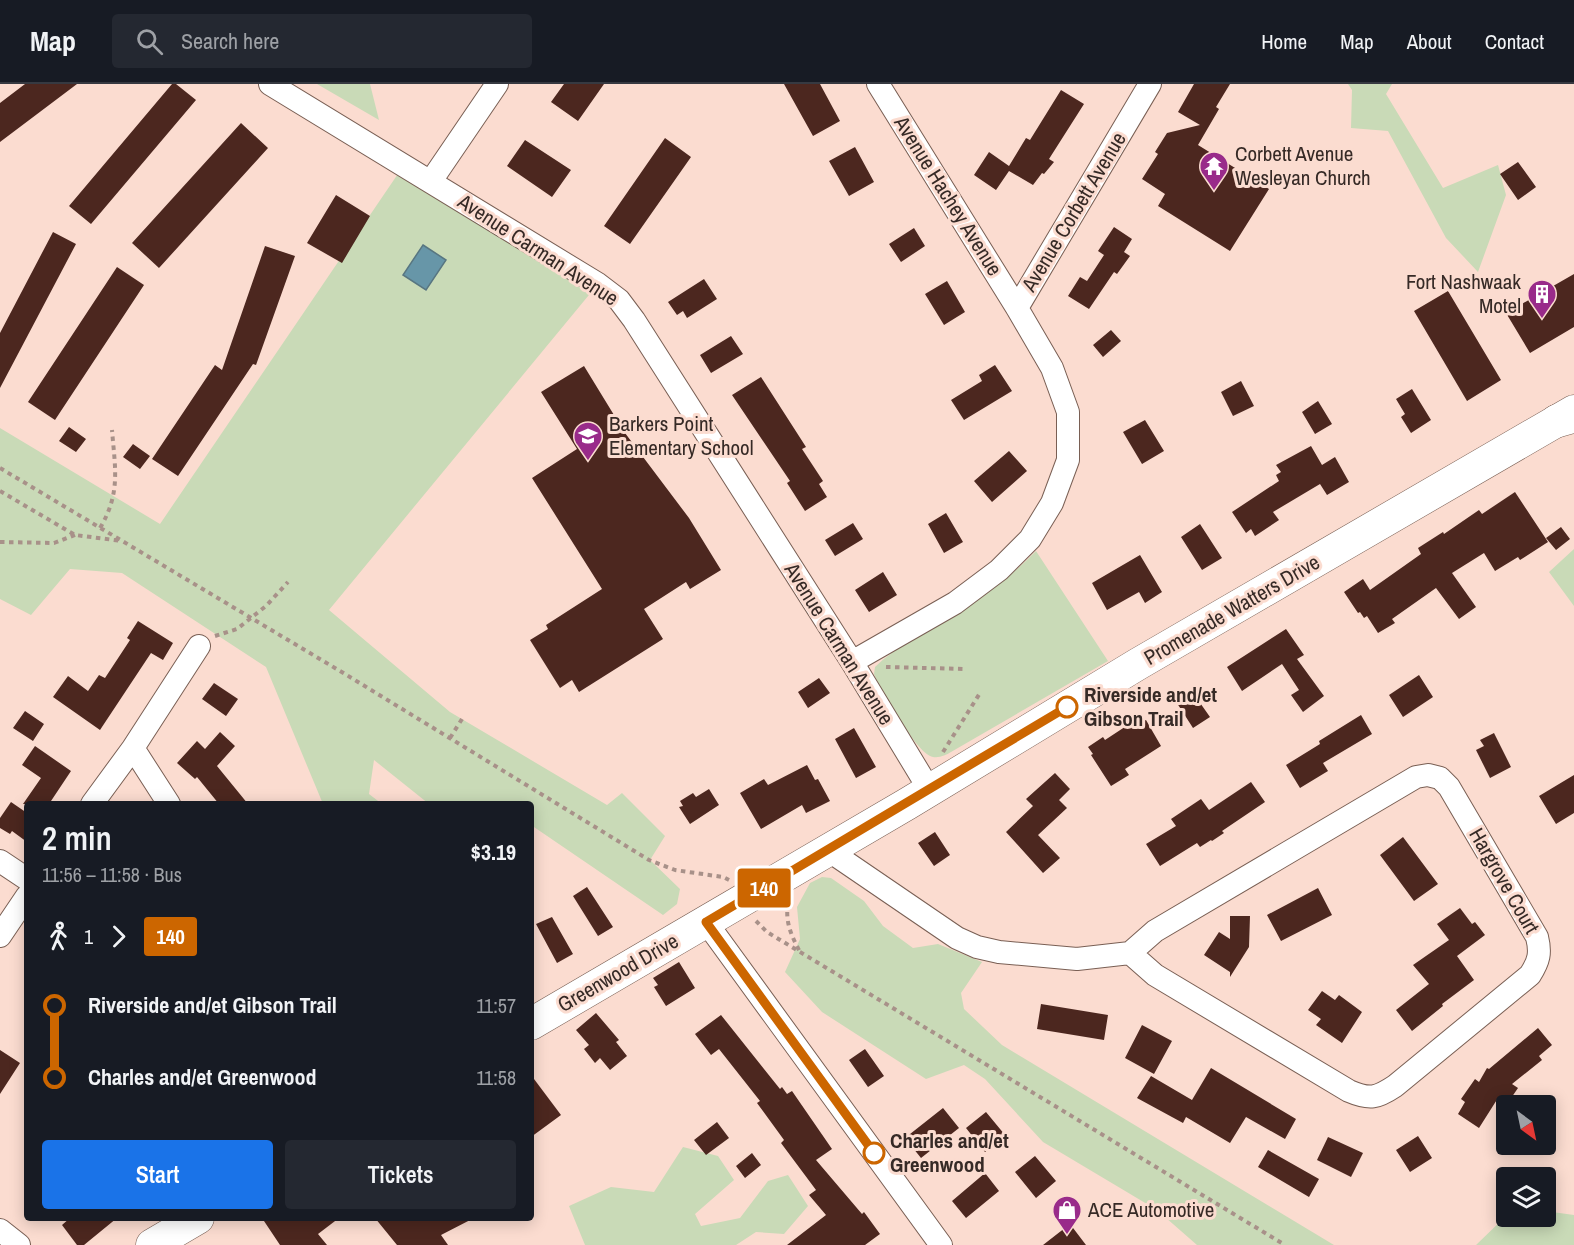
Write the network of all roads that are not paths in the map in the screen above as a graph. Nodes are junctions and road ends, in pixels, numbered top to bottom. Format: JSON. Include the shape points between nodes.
{"nodes":[{"id":1,"x":270,"y":84,"type":"edge"},
{"id":2,"x":497,"y":84,"type":"edge"},
{"id":3,"x":878,"y":84,"type":"edge"},
{"id":4,"x":1150,"y":84,"type":"edge"},
{"id":5,"x":431,"y":181,"type":"junction"},
{"id":6,"x":1017,"y":308,"type":"junction"},
{"id":7,"x":1568,"y":416,"type":"edge"},
{"id":8,"x":199,"y":646,"type":"road end"},
{"id":9,"x":852,"y":662,"type":"junction"},
{"id":10,"x":133,"y":748,"type":"junction"},
{"id":11,"x":929,"y":789,"type":"junction"},
{"id":12,"x":94,"y":801,"type":"edge"},
{"id":13,"x":167,"y":801,"type":"edge"},
{"id":14,"x":828,"y":850,"type":"junction"},
{"id":15,"x":0,"y":861,"type":"edge"},
{"id":16,"x":24,"y":877,"type":"edge"},
{"id":17,"x":24,"y":900,"type":"edge"},
{"id":18,"x":706,"y":922,"type":"junction"},
{"id":19,"x":0,"y":936,"type":"edge"},
{"id":20,"x":1130,"y":953,"type":"junction"},
{"id":21,"x":534,"y":1022,"type":"edge"},
{"id":22,"x":193,"y":1221,"type":"edge"},
{"id":23,"x":0,"y":1230,"type":"edge"},
{"id":24,"x":19,"y":1245,"type":"edge"},
{"id":25,"x":152,"y":1245,"type":"edge"},
{"id":26,"x":941,"y":1245,"type":"edge"}],
"edges":[{"from":1,"to":5,"type":"street","name":"Avenue Carman Avenue"},
{"from":2,"to":5,"type":"street"},
{"from":3,"to":6,"type":"street","name":"Avenue Hachey Avenue"},
{"from":4,"to":6,"type":"street","name":"Avenue Corbett Avenue"},
{"from":5,"to":9,"type":"street","name":"Avenue Carman Avenue","via":[[619,300]]},
{"from":6,"to":9,"type":"street","name":"Avenue Corbett Avenue","via":[[1052,368],[1068,412],[1068,460],[1052,503],[1029,539],[999,570],[955,603]]},
{"from":7,"to":11,"type":"main road","name":"Promenade Watters Drive"},
{"from":8,"to":10,"type":"street"},
{"from":9,"to":11,"type":"street","name":"Avenue Carman Avenue"},
{"from":10,"to":12,"type":"street"},
{"from":10,"to":13,"type":"street"},
{"from":11,"to":14,"type":"main road","name":"Promenade Watters Drive"},
{"from":14,"to":18,"type":"main road","name":"Promenade Watters Drive"},
{"from":14,"to":20,"type":"street","via":[[976,947],[1077,959]]},
{"from":15,"to":16,"type":"street"},
{"from":17,"to":19,"type":"street"},
{"from":18,"to":21,"type":"main road","name":"Greenwood Drive"},
{"from":18,"to":26,"type":"street"},
{"from":20,"to":20,"type":"street","name":"Hargrove Court","via":[[1155,975],[1364,1098],[1381,1096],[1395,1086],[1530,975],[1540,950],[1537,937],[1449,788],[1440,778],[1428,775],[1416,777],[1155,931]]},
{"from":22,"to":25,"type":"main road"},
{"from":23,"to":24,"type":"street"}]}
